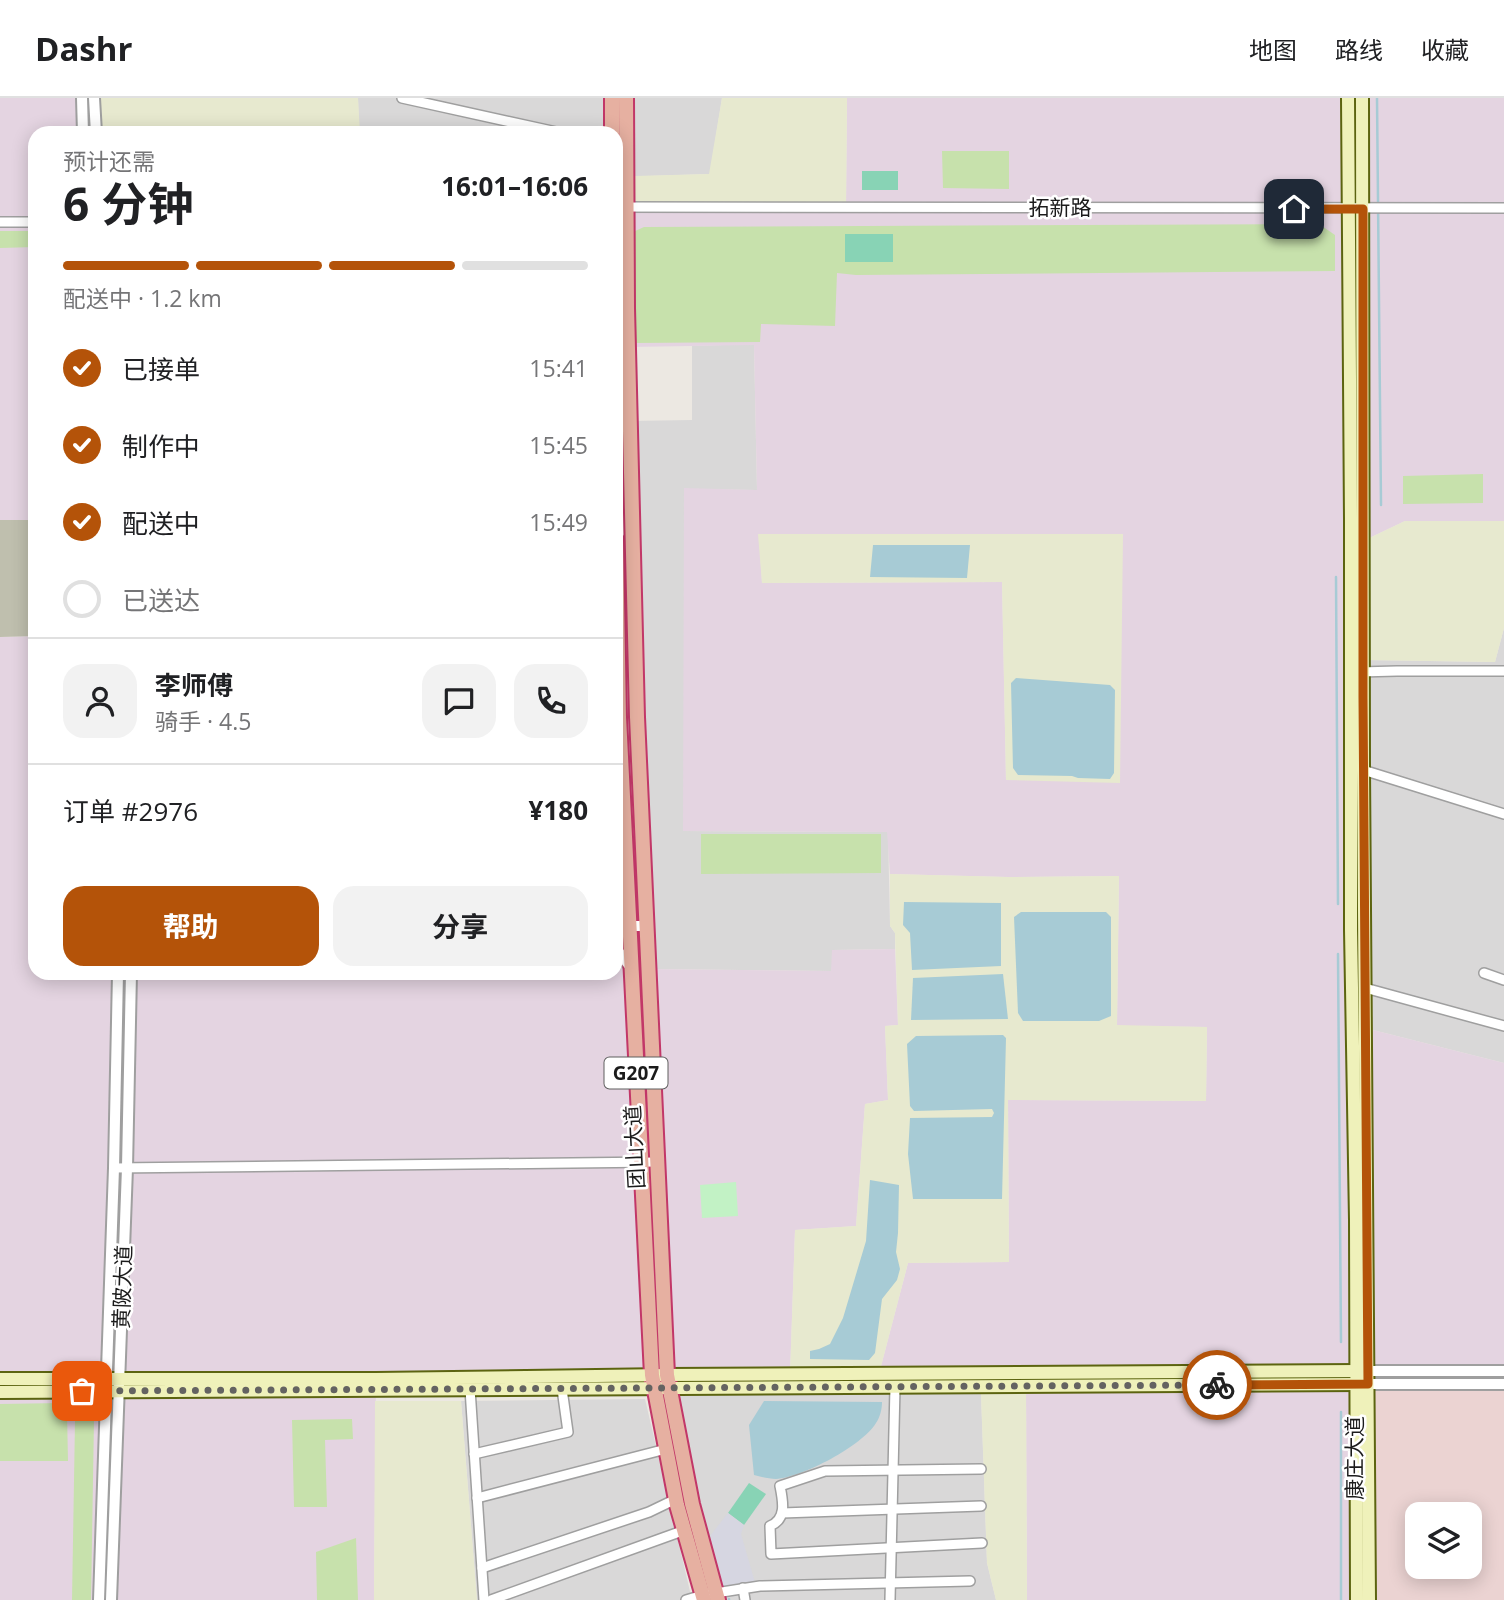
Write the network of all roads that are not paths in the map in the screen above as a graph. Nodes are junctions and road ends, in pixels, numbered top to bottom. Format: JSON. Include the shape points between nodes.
{"nodes":[{"id":1,"x":82,"y":98,"type":"edge"},
{"id":2,"x":94,"y":98,"type":"edge"},
{"id":3,"x":402,"y":98,"type":"edge"},
{"id":4,"x":612,"y":98,"type":"edge"},
{"id":5,"x":626,"y":98,"type":"edge"},
{"id":6,"x":1348,"y":98,"type":"edge"},
{"id":7,"x":1362,"y":98,"type":"edge"},
{"id":8,"x":83,"y":126,"type":"edge"},
{"id":9,"x":96,"y":126,"type":"edge"},
{"id":10,"x":529,"y":126,"type":"edge"},
{"id":11,"x":612,"y":126,"type":"edge"},
{"id":12,"x":623,"y":180,"type":"edge"},
{"id":13,"x":623,"y":207,"type":"edge"},
{"id":14,"x":1504,"y":208,"type":"edge"},
{"id":15,"x":1348,"y":209,"type":"junction"},
{"id":16,"x":1363,"y":209,"type":"junction"},
{"id":17,"x":0,"y":222,"type":"edge"},
{"id":18,"x":28,"y":222,"type":"edge"},
{"id":19,"x":623,"y":227,"type":"edge"},
{"id":20,"x":1503,"y":668,"type":"edge"},
{"id":21,"x":1357,"y":672,"type":"junction"},
{"id":22,"x":1363,"y":770,"type":"junction"},
{"id":23,"x":1504,"y":814,"type":"edge"},
{"id":24,"x":623,"y":926,"type":"edge"},
{"id":25,"x":646,"y":926,"type":"junction"},
{"id":26,"x":623,"y":958,"type":"edge"},
{"id":27,"x":631,"y":969,"type":"junction"},
{"id":28,"x":1484,"y":973,"type":"dead end"},
{"id":29,"x":118,"y":980,"type":"edge"},
{"id":30,"x":131,"y":980,"type":"edge"},
{"id":31,"x":1504,"y":980,"type":"edge"},
{"id":32,"x":1365,"y":988,"type":"junction"},
{"id":33,"x":1504,"y":1026,"type":"edge"},
{"id":34,"x":657,"y":1162,"type":"junction"},
{"id":35,"x":641,"y":1163,"type":"junction"},
{"id":36,"x":114,"y":1168,"type":"junction"},
{"id":37,"x":127,"y":1168,"type":"junction"},
{"id":38,"x":1504,"y":1371,"type":"edge"},
{"id":39,"x":1361,"y":1377,"type":"junction"},
{"id":40,"x":0,"y":1378,"type":"edge"},
{"id":41,"x":660,"y":1382,"type":"junction"},
{"id":42,"x":1504,"y":1384,"type":"edge"},
{"id":43,"x":113,"y":1385,"type":"junction"},
{"id":44,"x":895,"y":1387,"type":"junction"},
{"id":45,"x":562,"y":1388,"type":"junction"},
{"id":46,"x":470,"y":1389,"type":"junction"},
{"id":47,"x":0,"y":1392,"type":"edge"},
{"id":48,"x":666,"y":1449,"type":"junction"},
{"id":49,"x":474,"y":1454,"type":"junction"},
{"id":50,"x":981,"y":1469,"type":"dead end"},
{"id":51,"x":893,"y":1470,"type":"junction"},
{"id":52,"x":477,"y":1498,"type":"junction"},
{"id":53,"x":676,"y":1499,"type":"junction"},
{"id":54,"x":981,"y":1506,"type":"dead end"},
{"id":55,"x":892,"y":1508,"type":"junction"},
{"id":56,"x":782,"y":1513,"type":"junction"},
{"id":57,"x":685,"y":1530,"type":"junction"},
{"id":58,"x":982,"y":1543,"type":"dead end"},
{"id":59,"x":891,"y":1548,"type":"junction"},
{"id":60,"x":482,"y":1568,"type":"junction"},
{"id":61,"x":970,"y":1581,"type":"dead end"},
{"id":62,"x":890,"y":1583,"type":"junction"},
{"id":63,"x":743,"y":1588,"type":"junction"},
{"id":64,"x":710,"y":1597,"type":"edge"},
{"id":65,"x":99,"y":1600,"type":"edge"},
{"id":66,"x":111,"y":1600,"type":"edge"},
{"id":67,"x":484,"y":1600,"type":"edge"},
{"id":68,"x":491,"y":1600,"type":"edge"},
{"id":69,"x":686,"y":1600,"type":"edge"},
{"id":70,"x":745,"y":1600,"type":"edge"},
{"id":71,"x":890,"y":1600,"type":"edge"},
{"id":72,"x":1356,"y":1600,"type":"edge"},
{"id":73,"x":1370,"y":1600,"type":"edge"}],
"edges":[{"from":1,"to":8,"type":"street"},
{"from":2,"to":9,"type":"street"},
{"from":3,"to":10,"type":"street"},
{"from":4,"to":11,"type":"highway"},
{"from":5,"to":12,"type":"highway","name":"团山大道","number":"G207"},
{"from":6,"to":15,"type":"main road","name":"康庄大道"},
{"from":7,"to":16,"type":"main road","name":"康庄大道"},
{"from":13,"to":15,"type":"street","name":"拓新路"},
{"from":14,"to":16,"type":"street","name":"拓新路"},
{"from":15,"to":16,"type":"street","name":"拓新路"},
{"from":15,"to":21,"type":"main road","name":"康庄大道"},
{"from":16,"to":21,"type":"main road","name":"康庄大道"},
{"from":17,"to":18,"type":"street"},
{"from":19,"to":25,"type":"highway","name":"团山大道","number":"G207"},
{"from":20,"to":21,"type":"street"},
{"from":21,"to":22,"type":"main road","name":"康庄大道"},
{"from":21,"to":39,"type":"main road","name":"康庄大道","via":[[1351,930]]},
{"from":22,"to":23,"type":"street"},
{"from":22,"to":32,"type":"main road","name":"康庄大道"},
{"from":24,"to":25,"type":"street"},
{"from":24,"to":27,"type":"highway","name":"团山大道","number":"G207"},
{"from":25,"to":34,"type":"highway","name":"团山大道","number":"G207"},
{"from":26,"to":27,"type":"street"},
{"from":27,"to":35,"type":"highway","name":"团山大道","number":"G207"},
{"from":28,"to":31,"type":"street"},
{"from":29,"to":36,"type":"street","name":"黄陂大道"},
{"from":30,"to":37,"type":"street","name":"黄陂大道"},
{"from":32,"to":33,"type":"street"},
{"from":32,"to":39,"type":"main road","name":"康庄大道"},
{"from":34,"to":35,"type":"street"},
{"from":34,"to":41,"type":"highway","name":"团山大道","number":"G207"},
{"from":35,"to":37,"type":"street"},
{"from":35,"to":41,"type":"highway","name":"团山大道","number":"G207"},
{"from":36,"to":37,"type":"street"},
{"from":36,"to":43,"type":"street","name":"黄陂大道"},
{"from":37,"to":43,"type":"street","name":"黄陂大道"},
{"from":38,"to":39,"type":"street"},
{"from":39,"to":41,"type":"main road"},
{"from":39,"to":42,"type":"street"},
{"from":39,"to":44,"type":"main road"},
{"from":39,"to":72,"type":"main road","name":"康庄大道"},
{"from":39,"to":73,"type":"main road","name":"康庄大道"},
{"from":40,"to":43,"type":"main road"},
{"from":41,"to":43,"type":"main road","via":[[376,1379]]},
{"from":41,"to":44,"type":"main road"},
{"from":41,"to":45,"type":"main road"},
{"from":41,"to":48,"type":"highway","name":"团山大道","number":"G207"},
{"from":41,"to":64,"type":"highway","name":"团山大道","number":"G207","via":[[692,1504]]},
{"from":43,"to":46,"type":"main road"},
{"from":43,"to":47,"type":"main road"},
{"from":43,"to":65,"type":"street","name":"黄陂大道"},
{"from":43,"to":66,"type":"street","name":"黄陂大道"},
{"from":44,"to":51,"type":"street"},
{"from":45,"to":46,"type":"main road"},
{"from":45,"to":49,"type":"street","via":[[568,1432]]},
{"from":46,"to":49,"type":"street"},
{"from":48,"to":52,"type":"street"},
{"from":48,"to":53,"type":"highway","name":"团山大道","number":"G207"},
{"from":49,"to":52,"type":"street"},
{"from":50,"to":51,"type":"street"},
{"from":51,"to":55,"type":"street"},
{"from":51,"to":56,"type":"street","via":[[825,1471],[780,1486]]},
{"from":52,"to":60,"type":"street"},
{"from":53,"to":57,"type":"highway","name":"团山大道","number":"G207"},
{"from":53,"to":60,"type":"street"},
{"from":54,"to":55,"type":"street"},
{"from":55,"to":56,"type":"street"},
{"from":55,"to":59,"type":"street"},
{"from":56,"to":59,"type":"street","via":[[770,1526],[771,1554]]},
{"from":57,"to":64,"type":"highway","name":"团山大道","number":"G207"},
{"from":57,"to":68,"type":"street"},
{"from":58,"to":59,"type":"street"},
{"from":59,"to":62,"type":"street"},
{"from":60,"to":67,"type":"street"},
{"from":61,"to":62,"type":"street"},
{"from":62,"to":63,"type":"street"},
{"from":62,"to":71,"type":"street"},
{"from":63,"to":64,"type":"street"},
{"from":63,"to":70,"type":"street"},
{"from":64,"to":69,"type":"street"}]}
